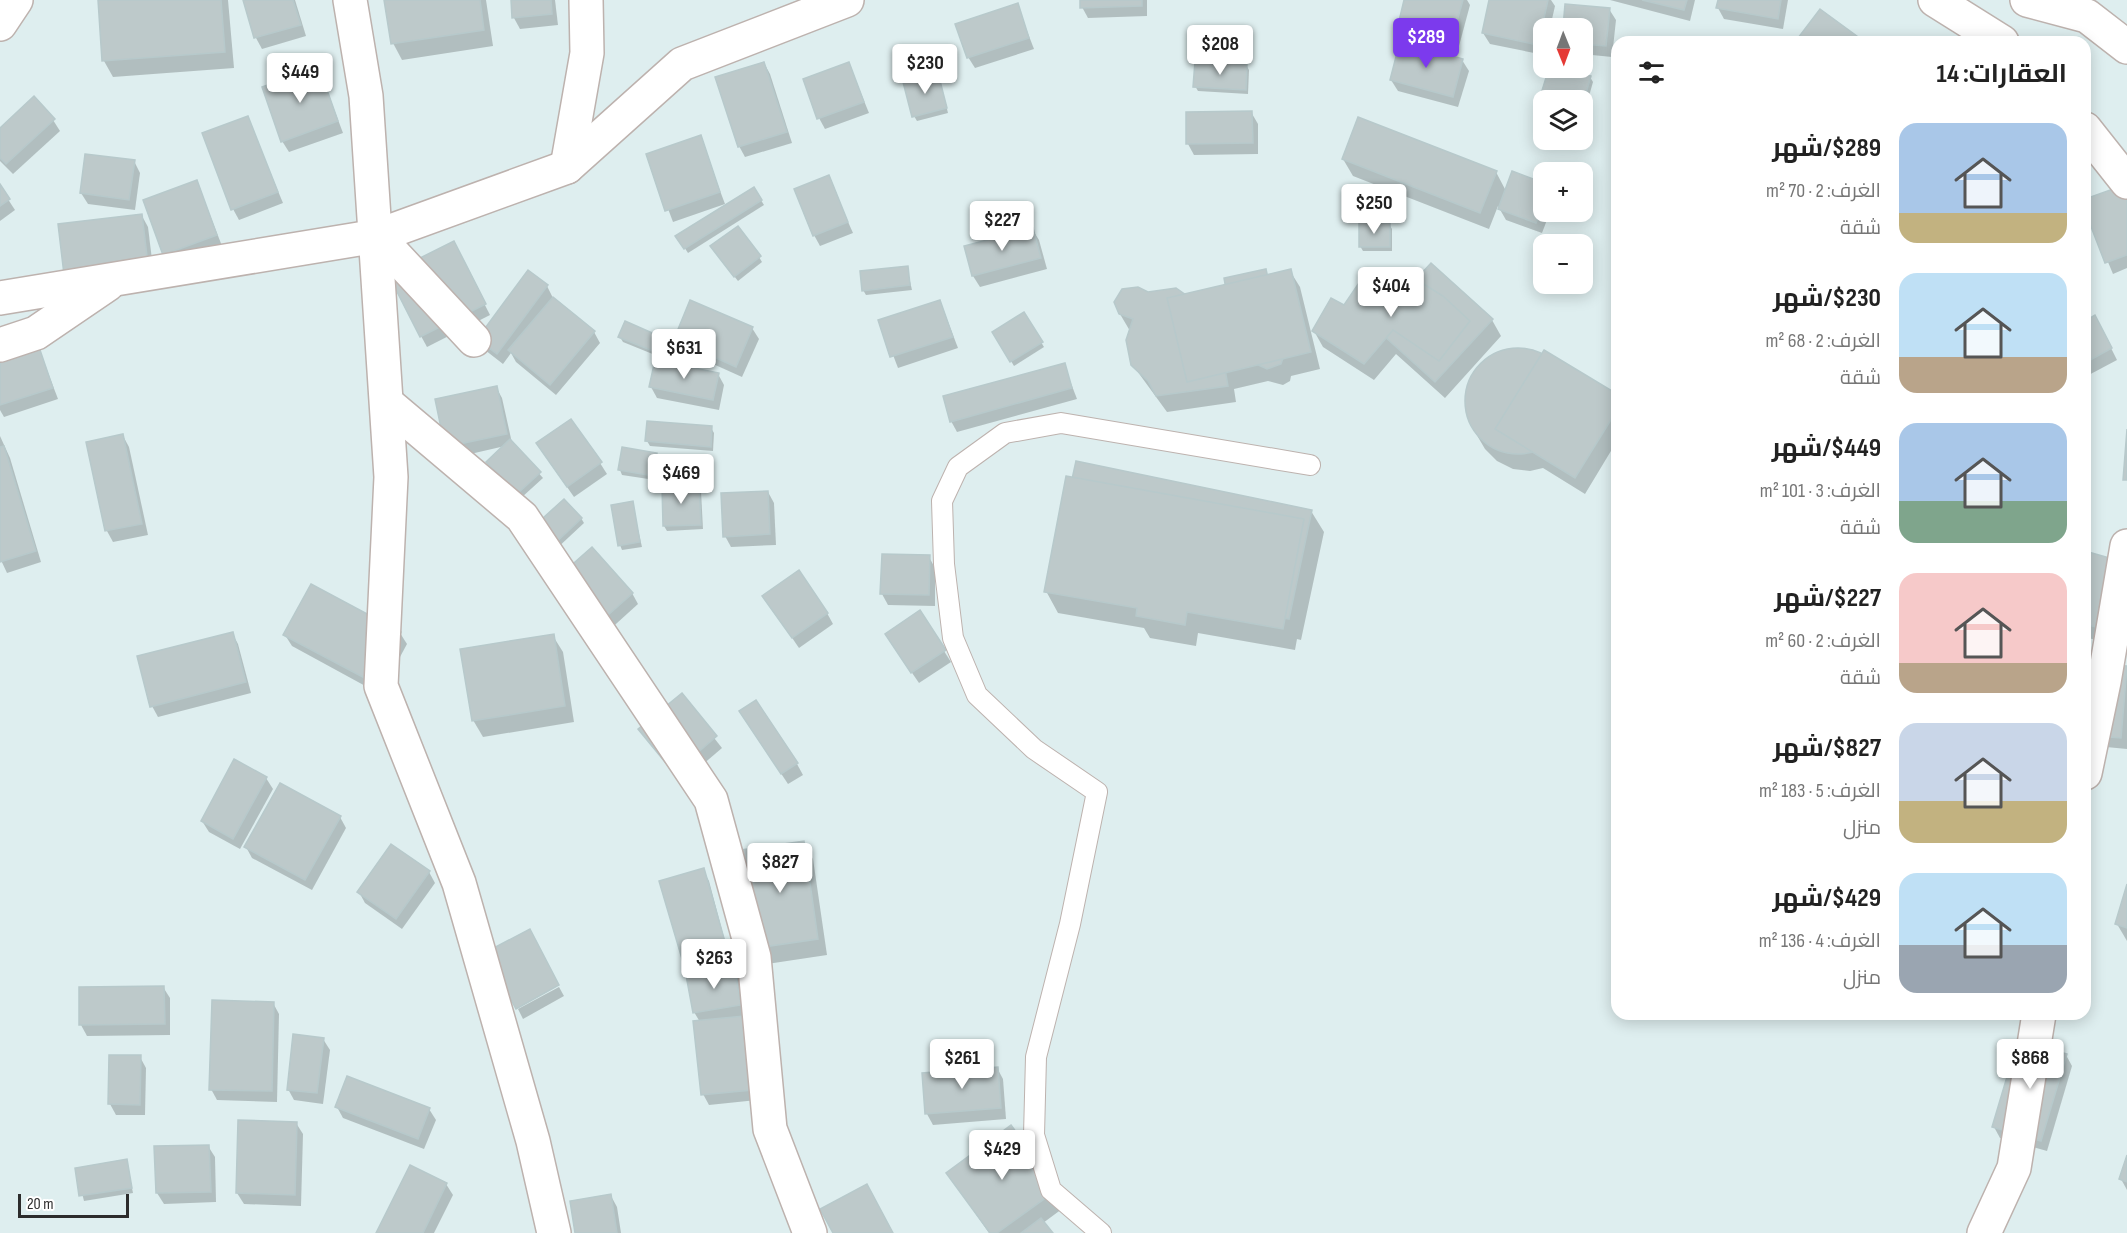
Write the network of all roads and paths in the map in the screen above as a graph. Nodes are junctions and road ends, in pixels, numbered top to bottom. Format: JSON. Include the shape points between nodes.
{"nodes":[{"id":1,"x":16,"y":0,"type":"edge"},
{"id":2,"x":350,"y":0,"type":"edge"},
{"id":3,"x":586,"y":0,"type":"edge"},
{"id":4,"x":846,"y":0,"type":"edge"},
{"id":5,"x":1935,"y":0,"type":"edge"},
{"id":6,"x":2027,"y":0,"type":"edge"},
{"id":7,"x":0,"y":24,"type":"edge"},
{"id":8,"x":1992,"y":36,"type":"edge"},
{"id":9,"x":2127,"y":47,"type":"edge"},
{"id":10,"x":2091,"y":137,"type":"edge"},
{"id":11,"x":567,"y":167,"type":"junction"},
{"id":12,"x":2127,"y":182,"type":"edge"},
{"id":13,"x":376,"y":236,"type":"junction"},
{"id":14,"x":117,"y":278,"type":"junction"},
{"id":15,"x":0,"y":298,"type":"edge"},
{"id":16,"x":474,"y":340,"type":"dead end"},
{"id":17,"x":0,"y":345,"type":"edge"},
{"id":18,"x":387,"y":403,"type":"junction"},
{"id":19,"x":1310,"y":465,"type":"dead end"},
{"id":20,"x":2127,"y":546,"type":"edge"},
{"id":21,"x":2091,"y":744,"type":"edge"},
{"id":22,"x":2038,"y":1020,"type":"edge"},
{"id":23,"x":554,"y":1233,"type":"edge"},
{"id":24,"x":810,"y":1233,"type":"edge"},
{"id":25,"x":1101,"y":1233,"type":"edge"},
{"id":26,"x":1984,"y":1233,"type":"edge"}],
"edges":[{"from":1,"to":7,"type":"street"},
{"from":2,"to":13,"type":"street","via":[[366,96]]},
{"from":3,"to":11,"type":"street","via":[[587,53]]},
{"from":4,"to":11,"type":"street","via":[[682,64]]},
{"from":5,"to":8,"type":"street"},
{"from":6,"to":9,"type":"street","via":[[2087,16]]},
{"from":10,"to":12,"type":"street"},
{"from":11,"to":13,"type":"street"},
{"from":13,"to":14,"type":"street"},
{"from":13,"to":16,"type":"street"},
{"from":13,"to":18,"type":"street"},
{"from":14,"to":15,"type":"street"},
{"from":14,"to":17,"type":"street","via":[[36,333]]},
{"from":18,"to":23,"type":"street","via":[[391,477],[381,686],[459,883],[533,1141]]},
{"from":18,"to":24,"type":"street","via":[[522,517],[711,800],[754,957],[770,1129]]},
{"from":19,"to":25,"type":"lane","via":[[1061,423],[1005,433],[958,466],[942,501],[944,564],[953,638],[977,695],[1034,749],[1096,792],[1070,924],[1036,1057],[1034,1135],[1051,1190]]},
{"from":20,"to":21,"type":"street"},
{"from":22,"to":26,"type":"street","via":[[2014,1168]]}]}
